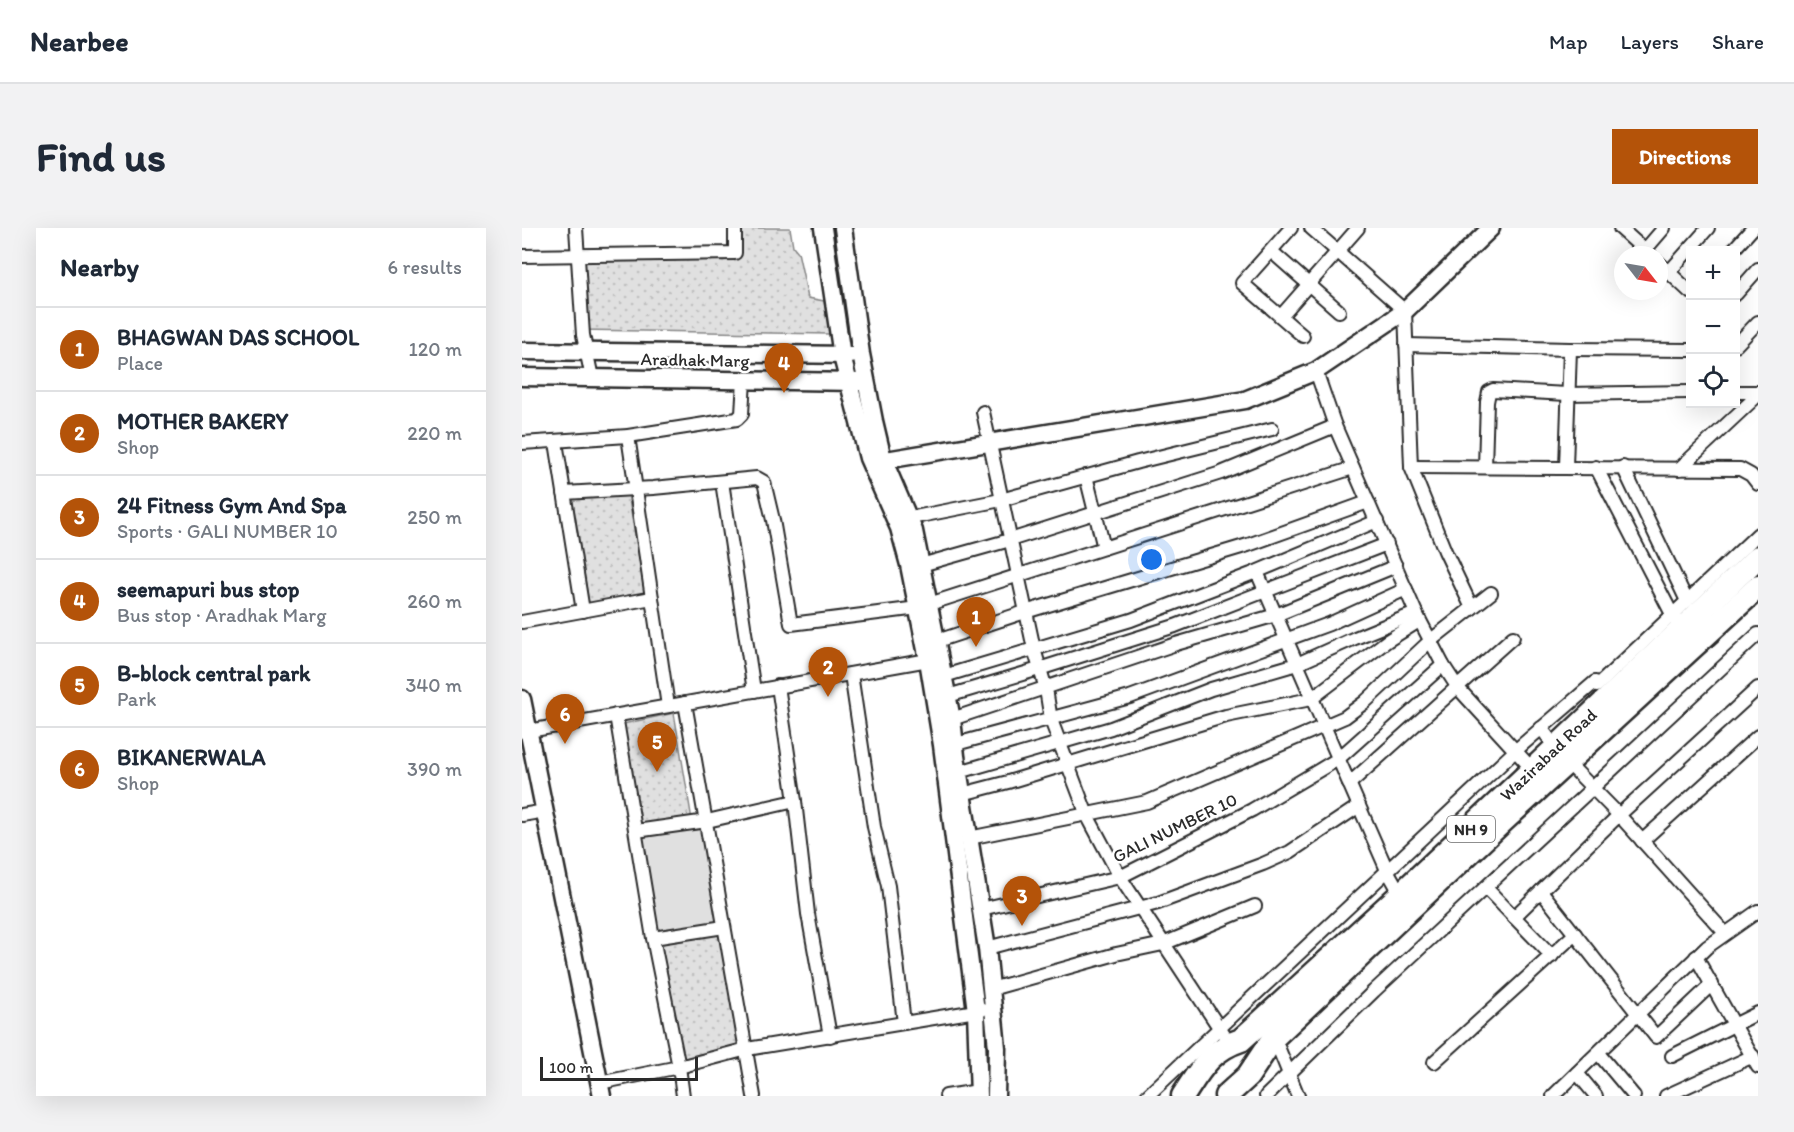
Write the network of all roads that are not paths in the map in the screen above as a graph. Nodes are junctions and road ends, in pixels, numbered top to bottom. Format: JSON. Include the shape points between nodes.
{"nodes":[{"id":1,"x":576,"y":228,"type":"edge"},
{"id":2,"x":735,"y":228,"type":"edge"},
{"id":3,"x":823,"y":228,"type":"edge"},
{"id":4,"x":843,"y":228,"type":"edge"},
{"id":5,"x":1292,"y":228,"type":"edge"},
{"id":6,"x":1311,"y":228,"type":"edge"},
{"id":7,"x":1358,"y":228,"type":"edge"},
{"id":8,"x":1621,"y":228,"type":"edge"},
{"id":9,"x":1664,"y":228,"type":"edge"},
{"id":10,"x":1708,"y":228,"type":"edge"},
{"id":11,"x":1753,"y":228,"type":"edge"},
{"id":12,"x":1482,"y":231,"type":"edge"},
{"id":13,"x":1640,"y":246,"type":"edge"},
{"id":14,"x":1652,"y":246,"type":"edge"},
{"id":15,"x":1737,"y":246,"type":"edge"},
{"id":16,"x":1271,"y":251,"type":"junction"},
{"id":17,"x":1337,"y":251,"type":"junction"},
{"id":18,"x":522,"y":256,"type":"edge"},
{"id":19,"x":577,"y":256,"type":"junction"},
{"id":20,"x":1758,"y":269,"type":"edge"},
{"id":21,"x":1669,"y":272,"type":"joint"},
{"id":22,"x":1308,"y":284,"type":"junction"},
{"id":23,"x":1686,"y":288,"type":"edge"},
{"id":24,"x":1740,"y":289,"type":"edge"},
{"id":25,"x":1339,"y":311,"type":"dead end"},
{"id":26,"x":1405,"y":311,"type":"junction"},
{"id":27,"x":1281,"y":316,"type":"junction"},
{"id":28,"x":1758,"y":322,"type":"edge"},
{"id":29,"x":1303,"y":336,"type":"dead end"},
{"id":30,"x":1740,"y":337,"type":"edge"},
{"id":31,"x":1406,"y":345,"type":"junction"},
{"id":32,"x":1570,"y":349,"type":"junction"},
{"id":33,"x":1686,"y":350,"type":"edge"},
{"id":34,"x":522,"y":351,"type":"edge"},
{"id":35,"x":586,"y":352,"type":"junction"},
{"id":36,"x":861,"y":354,"type":"junction"},
{"id":37,"x":842,"y":356,"type":"junction"},
{"id":38,"x":1316,"y":371,"type":"junction"},
{"id":39,"x":522,"y":377,"type":"edge"},
{"id":40,"x":592,"y":378,"type":"junction"},
{"id":41,"x":744,"y":380,"type":"junction"},
{"id":42,"x":849,"y":382,"type":"junction"},
{"id":43,"x":867,"y":382,"type":"junction"},
{"id":44,"x":1686,"y":392,"type":"edge"},
{"id":45,"x":1740,"y":392,"type":"edge"},
{"id":46,"x":1567,"y":394,"type":"junction"},
{"id":47,"x":1758,"y":394,"type":"edge"},
{"id":48,"x":983,"y":412,"type":"dead end"},
{"id":49,"x":1335,"y":426,"type":"junction"},
{"id":50,"x":1272,"y":429,"type":"dead end"},
{"id":51,"x":628,"y":436,"type":"junction"},
{"id":52,"x":556,"y":442,"type":"junction"},
{"id":53,"x":989,"y":442,"type":"junction"},
{"id":54,"x":522,"y":443,"type":"edge"},
{"id":55,"x":877,"y":461,"type":"junction"},
{"id":56,"x":1411,"y":467,"type":"junction"},
{"id":57,"x":1485,"y":467,"type":"junction"},
{"id":58,"x":1566,"y":467,"type":"junction"},
{"id":59,"x":1596,"y":467,"type":"junction"},
{"id":60,"x":1623,"y":467,"type":"junction"},
{"id":61,"x":1353,"y":468,"type":"junction"},
{"id":62,"x":1679,"y":469,"type":"junction"},
{"id":63,"x":1086,"y":476,"type":"junction"},
{"id":64,"x":722,"y":482,"type":"junction"},
{"id":65,"x":1758,"y":484,"type":"edge"},
{"id":66,"x":635,"y":489,"type":"junction"},
{"id":67,"x":564,"y":493,"type":"junction"},
{"id":68,"x":1002,"y":500,"type":"junction"},
{"id":69,"x":1368,"y":502,"type":"junction"},
{"id":70,"x":1094,"y":513,"type":"junction"},
{"id":71,"x":910,"y":518,"type":"junction"},
{"id":72,"x":1377,"y":521,"type":"junction"},
{"id":73,"x":1758,"y":534,"type":"edge"},
{"id":74,"x":1010,"y":540,"type":"junction"},
{"id":75,"x":1387,"y":544,"type":"junction"},
{"id":76,"x":1104,"y":548,"type":"junction"},
{"id":77,"x":1758,"y":557,"type":"edge"},
{"id":78,"x":921,"y":565,"type":"junction"},
{"id":79,"x":1396,"y":566,"type":"junction"},
{"id":80,"x":1257,"y":572,"type":"junction"},
{"id":81,"x":1017,"y":576,"type":"junction"},
{"id":82,"x":1758,"y":587,"type":"edge"},
{"id":83,"x":1406,"y":589,"type":"junction"},
{"id":84,"x":1266,"y":592,"type":"junction"},
{"id":85,"x":1491,"y":593,"type":"dead end"},
{"id":86,"x":652,"y":598,"type":"junction"},
{"id":87,"x":1687,"y":601,"type":"junction"},
{"id":88,"x":924,"y":606,"type":"junction"},
{"id":89,"x":1472,"y":608,"type":"junction"},
{"id":90,"x":583,"y":611,"type":"junction"},
{"id":91,"x":1025,"y":612,"type":"junction"},
{"id":92,"x":1276,"y":615,"type":"junction"},
{"id":93,"x":1418,"y":617,"type":"junction"},
{"id":94,"x":522,"y":622,"type":"edge"},
{"id":95,"x":1676,"y":622,"type":"junction"},
{"id":96,"x":1758,"y":634,"type":"edge"},
{"id":97,"x":1513,"y":637,"type":"dead end"},
{"id":98,"x":1287,"y":639,"type":"junction"},
{"id":99,"x":937,"y":641,"type":"junction"},
{"id":100,"x":1430,"y":641,"type":"junction"},
{"id":101,"x":1034,"y":649,"type":"junction"},
{"id":102,"x":934,"y":659,"type":"junction"},
{"id":103,"x":1297,"y":664,"type":"junction"},
{"id":104,"x":1443,"y":665,"type":"junction"},
{"id":105,"x":1039,"y":669,"type":"junction"},
{"id":106,"x":851,"y":674,"type":"junction"},
{"id":107,"x":944,"y":676,"type":"junction"},
{"id":108,"x":778,"y":686,"type":"junction"},
{"id":109,"x":1458,"y":688,"type":"junction"},
{"id":110,"x":1046,"y":689,"type":"junction"},
{"id":111,"x":754,"y":691,"type":"junction"},
{"id":112,"x":1754,"y":692,"type":"edge"},
{"id":113,"x":948,"y":696,"type":"junction"},
{"id":114,"x":522,"y":699,"type":"edge"},
{"id":115,"x":1311,"y":699,"type":"junction"},
{"id":116,"x":685,"y":703,"type":"junction"},
{"id":117,"x":1758,"y":705,"type":"edge"},
{"id":118,"x":668,"y":706,"type":"junction"},
{"id":119,"x":616,"y":715,"type":"junction"},
{"id":120,"x":952,"y":719,"type":"junction"},
{"id":121,"x":1051,"y":720,"type":"junction"},
{"id":122,"x":1323,"y":725,"type":"junction"},
{"id":123,"x":1541,"y":728,"type":"junction"},
{"id":124,"x":525,"y":732,"type":"edge"},
{"id":125,"x":1758,"y":736,"type":"edge"},
{"id":126,"x":956,"y":744,"type":"junction"},
{"id":127,"x":1060,"y":744,"type":"junction"},
{"id":128,"x":1515,"y":751,"type":"junction"},
{"id":129,"x":1562,"y":754,"type":"junction"},
{"id":130,"x":1338,"y":759,"type":"junction"},
{"id":131,"x":1067,"y":764,"type":"junction"},
{"id":132,"x":1533,"y":770,"type":"junction"},
{"id":133,"x":959,"y":772,"type":"junction"},
{"id":134,"x":1349,"y":784,"type":"junction"},
{"id":135,"x":1593,"y":788,"type":"junction"},
{"id":136,"x":962,"y":794,"type":"junction"},
{"id":137,"x":795,"y":801,"type":"junction"},
{"id":138,"x":1359,"y":806,"type":"junction"},
{"id":139,"x":545,"y":811,"type":"junction"},
{"id":140,"x":522,"y":815,"type":"edge"},
{"id":141,"x":1087,"y":815,"type":"junction"},
{"id":142,"x":1619,"y":815,"type":"junction"},
{"id":143,"x":707,"y":821,"type":"junction"},
{"id":144,"x":636,"y":831,"type":"junction"},
{"id":145,"x":969,"y":838,"type":"junction"},
{"id":146,"x":1642,"y":841,"type":"junction"},
{"id":147,"x":1387,"y":870,"type":"junction"},
{"id":148,"x":1120,"y":877,"type":"junction"},
{"id":149,"x":1486,"y":888,"type":"junction"},
{"id":150,"x":1541,"y":891,"type":"junction"},
{"id":151,"x":1406,"y":902,"type":"junction"},
{"id":152,"x":1255,"y":906,"type":"dead end"},
{"id":153,"x":1140,"y":908,"type":"junction"},
{"id":154,"x":981,"y":909,"type":"junction"},
{"id":155,"x":1758,"y":911,"type":"edge"},
{"id":156,"x":1514,"y":917,"type":"junction"},
{"id":157,"x":724,"y":927,"type":"junction"},
{"id":158,"x":1725,"y":933,"type":"junction"},
{"id":159,"x":1575,"y":934,"type":"junction"},
{"id":160,"x":653,"y":938,"type":"junction"},
{"id":161,"x":1163,"y":944,"type":"junction"},
{"id":162,"x":987,"y":948,"type":"junction"},
{"id":163,"x":1552,"y":956,"type":"junction"},
{"id":164,"x":1696,"y":957,"type":"junction"},
{"id":165,"x":1712,"y":984,"type":"junction"},
{"id":166,"x":991,"y":989,"type":"junction"},
{"id":167,"x":984,"y":1010,"type":"junction"},
{"id":168,"x":1638,"y":1013,"type":"junction"},
{"id":169,"x":1758,"y":1013,"type":"edge"},
{"id":170,"x":904,"y":1023,"type":"junction"},
{"id":171,"x":1735,"y":1024,"type":"junction"},
{"id":172,"x":830,"y":1036,"type":"junction"},
{"id":173,"x":1225,"y":1036,"type":"junction"},
{"id":174,"x":1274,"y":1037,"type":"junction"},
{"id":175,"x":747,"y":1049,"type":"junction"},
{"id":176,"x":1598,"y":1053,"type":"junction"},
{"id":177,"x":1672,"y":1056,"type":"dead end"},
{"id":178,"x":1434,"y":1062,"type":"dead end"},
{"id":179,"x":1756,"y":1062,"type":"edge"},
{"id":180,"x":679,"y":1066,"type":"junction"},
{"id":181,"x":1577,"y":1073,"type":"junction"},
{"id":182,"x":1289,"y":1075,"type":"junction"},
{"id":183,"x":600,"y":1090,"type":"edge"},
{"id":184,"x":979,"y":1094,"type":"edge"},
{"id":185,"x":1559,"y":1094,"type":"edge"},
{"id":186,"x":683,"y":1096,"type":"edge"},
{"id":187,"x":754,"y":1096,"type":"edge"},
{"id":188,"x":946,"y":1096,"type":"edge"},
{"id":189,"x":996,"y":1096,"type":"edge"},
{"id":190,"x":1147,"y":1096,"type":"edge"},
{"id":191,"x":1184,"y":1096,"type":"edge"},
{"id":192,"x":1212,"y":1096,"type":"edge"},
{"id":193,"x":1226,"y":1096,"type":"edge"},
{"id":194,"x":1266,"y":1096,"type":"edge"},
{"id":195,"x":1298,"y":1096,"type":"edge"},
{"id":196,"x":1596,"y":1096,"type":"edge"},
{"id":197,"x":1634,"y":1096,"type":"edge"},
{"id":198,"x":1666,"y":1096,"type":"edge"}],
"edges":[{"from":1,"to":19,"type":"street"},
{"from":2,"to":19,"type":"street","via":[[735,253]]},
{"from":3,"to":37,"type":"main road"},
{"from":4,"to":36,"type":"main road"},
{"from":5,"to":16,"type":"street"},
{"from":6,"to":17,"type":"street"},
{"from":7,"to":17,"type":"street"},
{"from":8,"to":13,"type":"street"},
{"from":9,"to":14,"type":"street"},
{"from":10,"to":21,"type":"street"},
{"from":11,"to":15,"type":"street"},
{"from":12,"to":26,"type":"main road"},
{"from":16,"to":22,"type":"street"},
{"from":16,"to":27,"type":"street","via":[[1242,283]]},
{"from":17,"to":22,"type":"street"},
{"from":17,"to":26,"type":"street"},
{"from":18,"to":19,"type":"street"},
{"from":19,"to":35,"type":"street"},
{"from":20,"to":24,"type":"street"},
{"from":21,"to":23,"type":"street"},
{"from":22,"to":25,"type":"street"},
{"from":22,"to":27,"type":"street"},
{"from":26,"to":31,"type":"street"},
{"from":26,"to":38,"type":"main road"},
{"from":27,"to":29,"type":"street"},
{"from":28,"to":30,"type":"street"},
{"from":31,"to":32,"type":"street"},
{"from":31,"to":56,"type":"street"},
{"from":32,"to":33,"type":"street"},
{"from":32,"to":46,"type":"street"},
{"from":34,"to":35,"type":"main road","name":"Aradhak Marg"},
{"from":35,"to":37,"type":"main road","name":"Aradhak Marg"},
{"from":35,"to":40,"type":"street"},
{"from":36,"to":37,"type":"main road","name":"Aradhak Marg"},
{"from":36,"to":43,"type":"main road"},
{"from":37,"to":42,"type":"main road"},
{"from":38,"to":49,"type":"street"},
{"from":38,"to":53,"type":"main road","via":[[1245,400]]},
{"from":39,"to":40,"type":"main road","name":"Aradhak Marg"},
{"from":40,"to":41,"type":"main road","name":"Aradhak Marg"},
{"from":41,"to":42,"type":"main road","name":"Aradhak Marg"},
{"from":41,"to":51,"type":"street","via":[[742,414],[737,419]]},
{"from":42,"to":43,"type":"main road","name":"Aradhak Marg"},
{"from":42,"to":55,"type":"main road"},
{"from":43,"to":55,"type":"main road"},
{"from":44,"to":46,"type":"street"},
{"from":45,"to":47,"type":"street"},
{"from":46,"to":57,"type":"street","via":[[1490,392]]},
{"from":46,"to":58,"type":"street"},
{"from":47,"to":62,"type":"street"},
{"from":48,"to":53,"type":"street"},
{"from":49,"to":61,"type":"street"},
{"from":49,"to":70,"type":"street","via":[[1221,473]]},
{"from":50,"to":63,"type":"street"},
{"from":51,"to":52,"type":"street"},
{"from":51,"to":66,"type":"street"},
{"from":52,"to":54,"type":"street"},
{"from":52,"to":67,"type":"street"},
{"from":53,"to":55,"type":"main road"},
{"from":53,"to":68,"type":"street"},
{"from":55,"to":71,"type":"main road"},
{"from":55,"to":88,"type":"main road"},
{"from":56,"to":57,"type":"street"},
{"from":56,"to":89,"type":"street"},
{"from":57,"to":58,"type":"street"},
{"from":58,"to":59,"type":"street"},
{"from":59,"to":60,"type":"street"},
{"from":59,"to":95,"type":"street"},
{"from":60,"to":62,"type":"street"},
{"from":60,"to":87,"type":"street"},
{"from":61,"to":69,"type":"street"},
{"from":61,"to":76,"type":"street"},
{"from":62,"to":65,"type":"street","via":[[1740,469]]},
{"from":63,"to":68,"type":"street"},
{"from":63,"to":70,"type":"street"},
{"from":64,"to":66,"type":"street"},
{"from":64,"to":88,"type":"street","via":[[757,478],[764,482],[791,624]]},
{"from":64,"to":111,"type":"street"},
{"from":66,"to":67,"type":"street"},
{"from":66,"to":86,"type":"street"},
{"from":67,"to":90,"type":"street"},
{"from":68,"to":71,"type":"street"},
{"from":68,"to":74,"type":"street"},
{"from":69,"to":72,"type":"street"},
{"from":69,"to":91,"type":"street","via":[[1248,544]]},
{"from":70,"to":74,"type":"street"},
{"from":70,"to":76,"type":"street"},
{"from":71,"to":78,"type":"main road"},
{"from":72,"to":75,"type":"street"},
{"from":72,"to":80,"type":"street"},
{"from":73,"to":87,"type":"street"},
{"from":74,"to":78,"type":"street"},
{"from":74,"to":81,"type":"street"},
{"from":75,"to":79,"type":"street"},
{"from":75,"to":84,"type":"street"},
{"from":76,"to":81,"type":"street"},
{"from":77,"to":95,"type":"highway","name":"Wazirabad Road","number":"NH 9"},
{"from":78,"to":88,"type":"main road"},
{"from":79,"to":83,"type":"street"},
{"from":79,"to":92,"type":"street"},
{"from":80,"to":84,"type":"street"},
{"from":80,"to":101,"type":"street","via":[[1131,620]]},
{"from":81,"to":88,"type":"street"},
{"from":81,"to":91,"type":"street"},
{"from":82,"to":129,"type":"highway","name":"Wazirabad Road","number":"NH 9"},
{"from":83,"to":93,"type":"street"},
{"from":83,"to":98,"type":"street"},
{"from":84,"to":92,"type":"street"},
{"from":84,"to":105,"type":"street","via":[[1176,626]]},
{"from":85,"to":89,"type":"street"},
{"from":86,"to":90,"type":"street"},
{"from":86,"to":118,"type":"street"},
{"from":87,"to":95,"type":"street"},
{"from":88,"to":99,"type":"main road"},
{"from":88,"to":102,"type":"main road"},
{"from":89,"to":100,"type":"street"},
{"from":90,"to":94,"type":"street"},
{"from":91,"to":99,"type":"street"},
{"from":91,"to":101,"type":"street"},
{"from":92,"to":98,"type":"street"},
{"from":92,"to":110,"type":"street","via":[[1176,644]]},
{"from":93,"to":100,"type":"street"},
{"from":93,"to":103,"type":"street","via":[[1355,638]]},
{"from":93,"to":115,"type":"street"},
{"from":95,"to":123,"type":"street"},
{"from":95,"to":129,"type":"highway","name":"Wazirabad Road","number":"NH 9"},
{"from":96,"to":135,"type":"street"},
{"from":97,"to":109,"type":"street"},
{"from":98,"to":103,"type":"street"},
{"from":98,"to":121,"type":"street","via":[[1130,697]]},
{"from":99,"to":102,"type":"main road"},
{"from":100,"to":104,"type":"street"},
{"from":100,"to":122,"type":"street","via":[[1355,711]]},
{"from":101,"to":105,"type":"street"},
{"from":101,"to":107,"type":"street"},
{"from":102,"to":106,"type":"street"},
{"from":102,"to":107,"type":"main road"},
{"from":102,"to":167,"type":"main road","via":[[942,745]]},
{"from":103,"to":115,"type":"street"},
{"from":103,"to":127,"type":"street","via":[[1211,689]]},
{"from":104,"to":109,"type":"street"},
{"from":104,"to":130,"type":"street","name":"GALI NUMBER 10"},
{"from":105,"to":110,"type":"street"},
{"from":105,"to":113,"type":"street"},
{"from":106,"to":108,"type":"street"},
{"from":106,"to":170,"type":"street","via":[[874,827],[888,886]]},
{"from":107,"to":113,"type":"main road"},
{"from":108,"to":111,"type":"street"},
{"from":108,"to":137,"type":"street"},
{"from":109,"to":128,"type":"street"},
{"from":109,"to":134,"type":"street"},
{"from":110,"to":120,"type":"street"},
{"from":110,"to":121,"type":"street"},
{"from":111,"to":116,"type":"street"},
{"from":112,"to":117,"type":"street"},
{"from":112,"to":142,"type":"street"},
{"from":113,"to":120,"type":"main road"},
{"from":114,"to":124,"type":"main road"},
{"from":115,"to":122,"type":"street"},
{"from":115,"to":131,"type":"street","via":[[1226,716]]},
{"from":116,"to":118,"type":"street"},
{"from":116,"to":143,"type":"street"},
{"from":118,"to":119,"type":"street"},
{"from":119,"to":124,"type":"street"},
{"from":119,"to":144,"type":"street"},
{"from":120,"to":126,"type":"main road"},
{"from":121,"to":126,"type":"street"},
{"from":121,"to":127,"type":"street"},
{"from":122,"to":130,"type":"street"},
{"from":122,"to":141,"type":"street","via":[[1162,796]]},
{"from":123,"to":128,"type":"street"},
{"from":123,"to":129,"type":"street"},
{"from":124,"to":139,"type":"main road"},
{"from":125,"to":146,"type":"street"},
{"from":126,"to":133,"type":"main road"},
{"from":127,"to":131,"type":"street"},
{"from":127,"to":133,"type":"street"},
{"from":128,"to":132,"type":"street"},
{"from":128,"to":147,"type":"street"},
{"from":129,"to":132,"type":"highway","name":"Wazirabad Road","number":"NH 9"},
{"from":129,"to":135,"type":"street"},
{"from":129,"to":151,"type":"highway","name":"Wazirabad Road","number":"NH 9"},
{"from":130,"to":134,"type":"street"},
{"from":130,"to":148,"type":"street","name":"GALI NUMBER 10","via":[[1252,810]]},
{"from":131,"to":136,"type":"street"},
{"from":131,"to":141,"type":"street"},
{"from":132,"to":151,"type":"highway","name":"Wazirabad Road","number":"NH 9"},
{"from":133,"to":136,"type":"main road"},
{"from":134,"to":138,"type":"street"},
{"from":135,"to":142,"type":"street"},
{"from":135,"to":149,"type":"street"},
{"from":136,"to":145,"type":"main road"},
{"from":137,"to":143,"type":"street"},
{"from":137,"to":172,"type":"street","via":[[808,914]]},
{"from":138,"to":147,"type":"street"},
{"from":138,"to":153,"type":"street","via":[[1290,852]]},
{"from":139,"to":140,"type":"street"},
{"from":139,"to":183,"type":"main road"},
{"from":141,"to":145,"type":"street"},
{"from":141,"to":148,"type":"street"},
{"from":142,"to":146,"type":"street"},
{"from":142,"to":150,"type":"street"},
{"from":143,"to":144,"type":"street"},
{"from":143,"to":157,"type":"street"},
{"from":144,"to":160,"type":"street"},
{"from":145,"to":154,"type":"main road"},
{"from":146,"to":158,"type":"street"},
{"from":147,"to":151,"type":"street"},
{"from":147,"to":173,"type":"street"},
{"from":148,"to":153,"type":"street"},
{"from":148,"to":154,"type":"street","name":"GALI NUMBER 10"},
{"from":149,"to":156,"type":"street"},
{"from":149,"to":182,"type":"street"},
{"from":150,"to":156,"type":"street"},
{"from":150,"to":159,"type":"street"},
{"from":151,"to":173,"type":"highway","name":"Wazirabad Road","number":"NH 9","via":[[1240,1040]]},
{"from":151,"to":174,"type":"highway","name":"Wazirabad Road","number":"NH 9"},
{"from":152,"to":161,"type":"street"},
{"from":153,"to":161,"type":"street"},
{"from":153,"to":162,"type":"street"},
{"from":154,"to":162,"type":"main road"},
{"from":155,"to":158,"type":"street"},
{"from":156,"to":163,"type":"street"},
{"from":157,"to":160,"type":"street"},
{"from":157,"to":175,"type":"street"},
{"from":158,"to":164,"type":"street"},
{"from":159,"to":163,"type":"street"},
{"from":159,"to":168,"type":"street"},
{"from":160,"to":180,"type":"street"},
{"from":161,"to":166,"type":"street"},
{"from":161,"to":173,"type":"street"},
{"from":162,"to":166,"type":"main road"},
{"from":163,"to":178,"type":"street"},
{"from":164,"to":165,"type":"street"},
{"from":164,"to":168,"type":"street"},
{"from":165,"to":168,"type":"street","via":[[1656,1036]]},
{"from":165,"to":171,"type":"street"},
{"from":166,"to":167,"type":"main road"},
{"from":167,"to":170,"type":"street"},
{"from":167,"to":184,"type":"main road"},
{"from":167,"to":189,"type":"main road","via":[[997,1048]]},
{"from":168,"to":176,"type":"street"},
{"from":169,"to":171,"type":"street"},
{"from":170,"to":172,"type":"street"},
{"from":171,"to":177,"type":"street"},
{"from":171,"to":179,"type":"street"},
{"from":172,"to":175,"type":"street"},
{"from":173,"to":190,"type":"street"},
{"from":173,"to":191,"type":"highway","name":"Wazirabad Road","number":"NH 9"},
{"from":174,"to":182,"type":"street"},
{"from":174,"to":193,"type":"highway","name":"Wazirabad Road","number":"NH 9","via":[[1248,1076]]},
{"from":175,"to":180,"type":"street"},
{"from":175,"to":187,"type":"street"},
{"from":176,"to":181,"type":"street"},
{"from":176,"to":197,"type":"street"},
{"from":179,"to":198,"type":"street"},
{"from":180,"to":183,"type":"street"},
{"from":180,"to":186,"type":"street"},
{"from":181,"to":185,"type":"street"},
{"from":181,"to":196,"type":"street"},
{"from":182,"to":194,"type":"street"},
{"from":182,"to":195,"type":"street"},
{"from":184,"to":188,"type":"street"},
{"from":191,"to":192,"type":"highway","name":"Wazirabad Road","number":"NH 9","via":[[1223,1061],[1231,1059],[1237,1063],[1237,1071]]}]}
